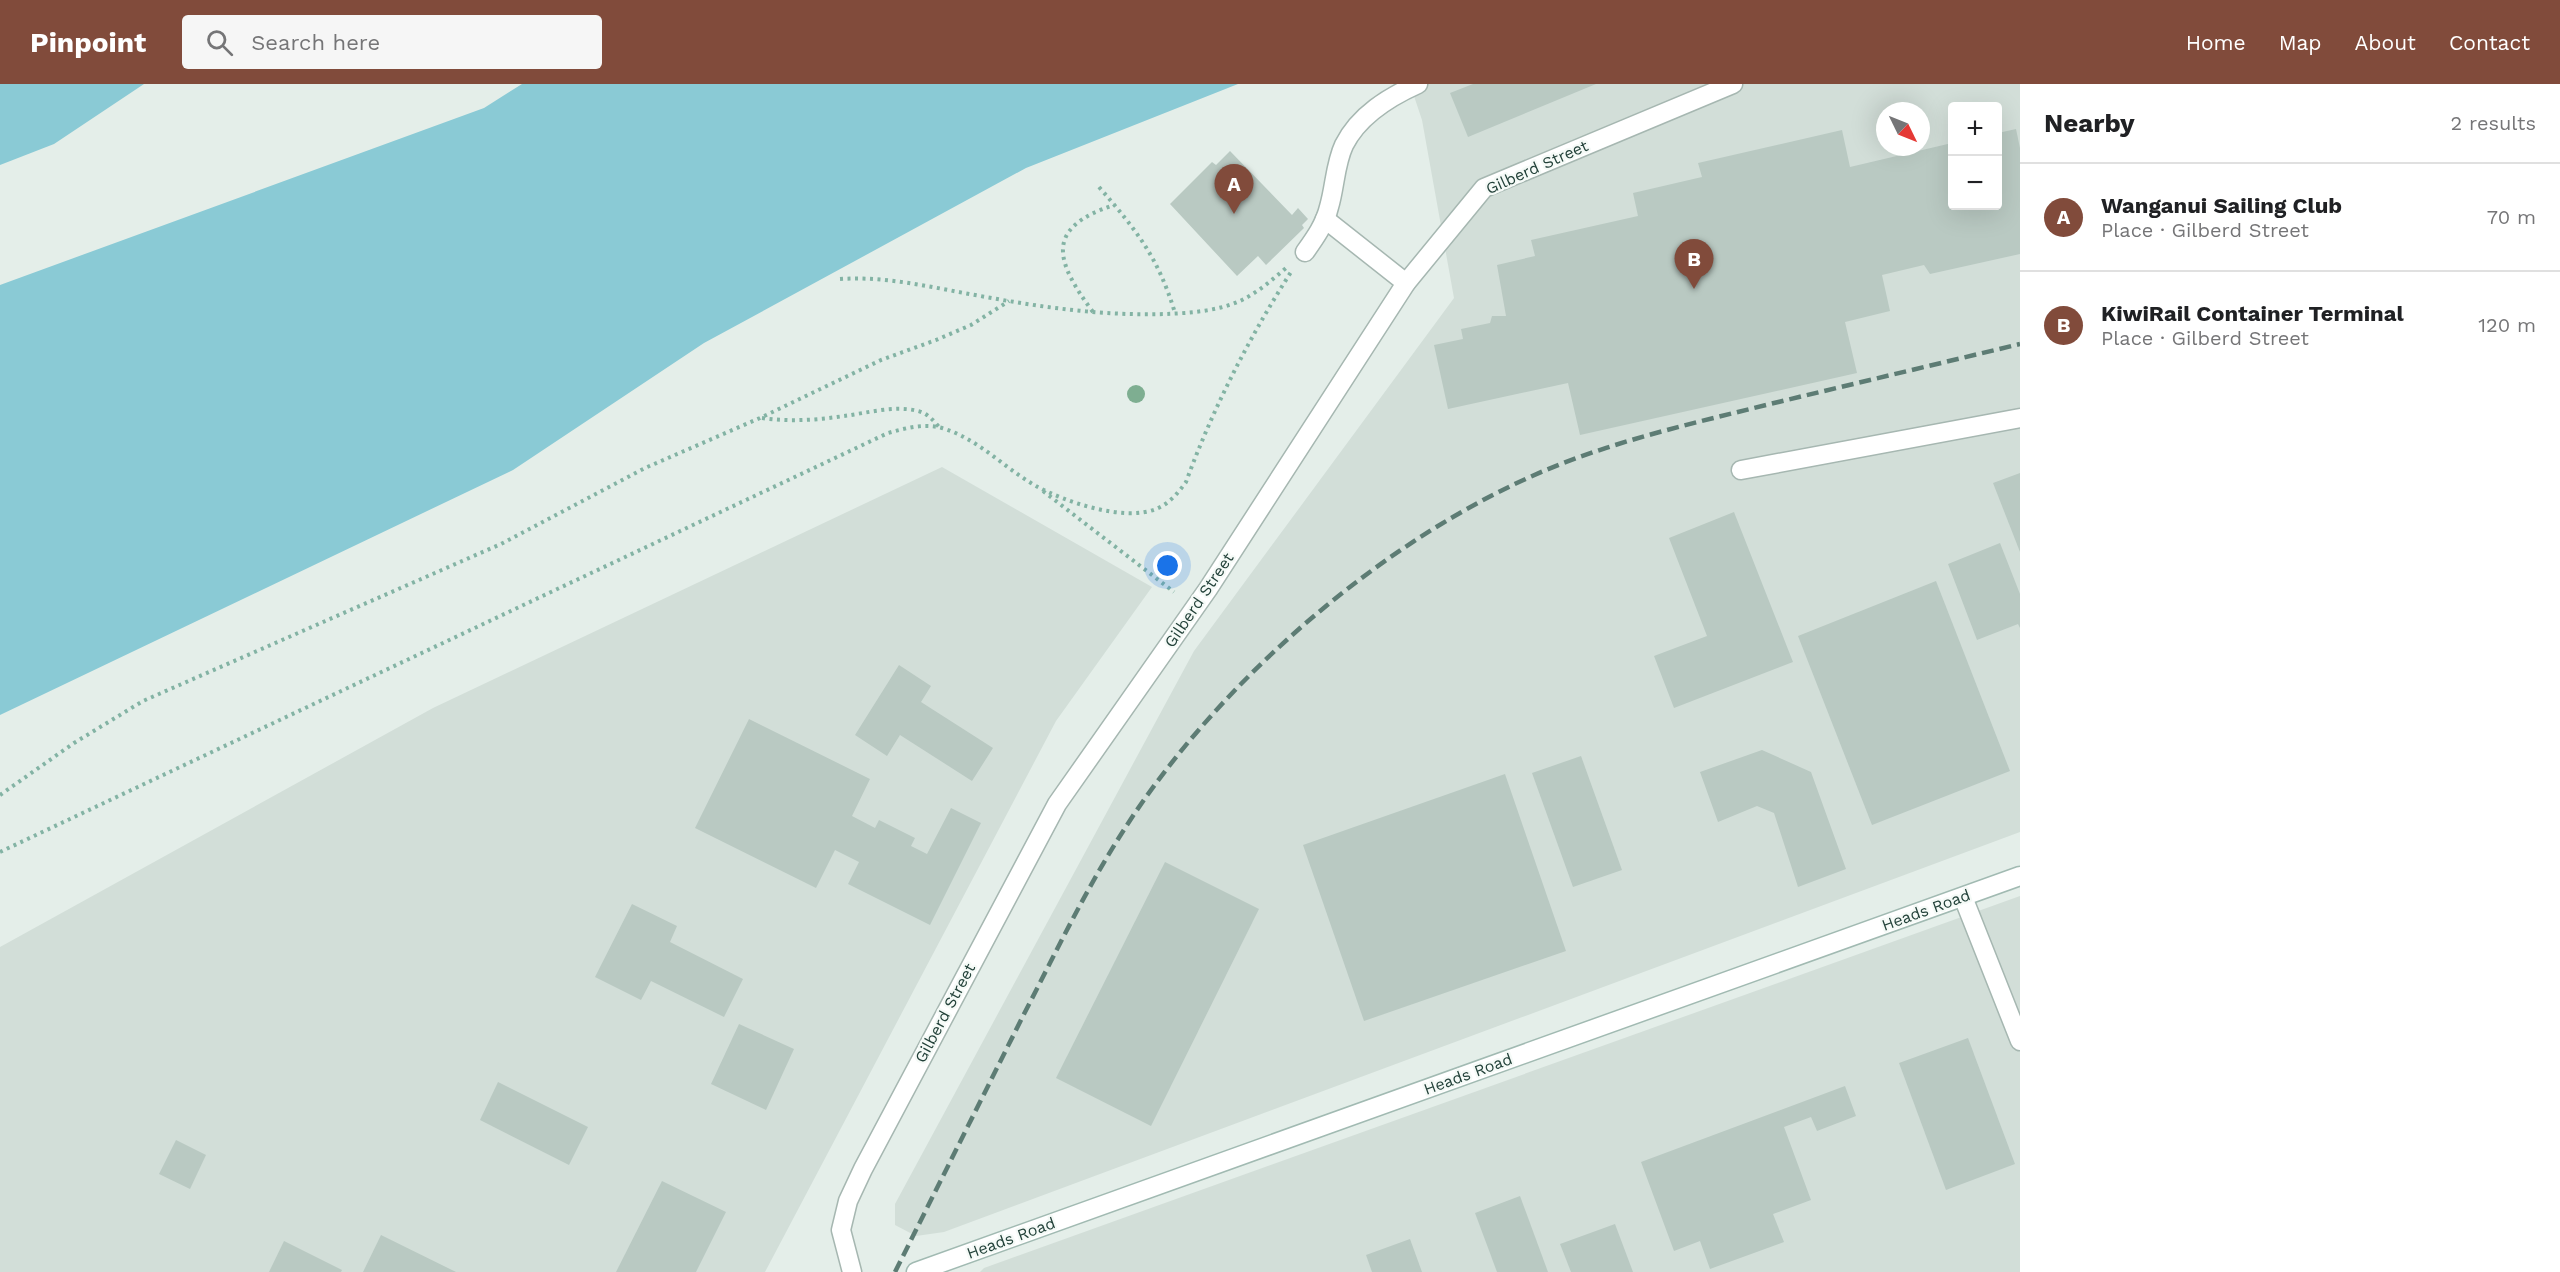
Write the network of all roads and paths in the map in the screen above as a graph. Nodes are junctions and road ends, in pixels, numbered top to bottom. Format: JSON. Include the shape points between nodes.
{"nodes":[{"id":1,"x":1418,"y":84,"type":"edge"},
{"id":2,"x":1733,"y":84,"type":"edge"},
{"id":3,"x":1099,"y":187,"type":"dead end"},
{"id":4,"x":1114,"y":205,"type":"junction"},
{"id":5,"x":1325,"y":219,"type":"junction"},
{"id":6,"x":1305,"y":252,"type":"junction"},
{"id":7,"x":840,"y":279,"type":"dead end"},
{"id":8,"x":1406,"y":283,"type":"junction"},
{"id":9,"x":1009,"y":301,"type":"junction"},
{"id":10,"x":1093,"y":312,"type":"junction"},
{"id":11,"x":1175,"y":313,"type":"junction"},
{"id":12,"x":760,"y":418,"type":"junction"},
{"id":13,"x":2020,"y":418,"type":"edge"},
{"id":14,"x":940,"y":428,"type":"junction"},
{"id":15,"x":1741,"y":470,"type":"dead end"},
{"id":16,"x":1035,"y":485,"type":"junction"},
{"id":17,"x":1195,"y":608,"type":"junction"},
{"id":18,"x":0,"y":795,"type":"edge"},
{"id":19,"x":0,"y":852,"type":"edge"},
{"id":20,"x":2020,"y":876,"type":"edge"},
{"id":21,"x":1963,"y":897,"type":"junction"},
{"id":22,"x":2020,"y":1041,"type":"edge"},
{"id":23,"x":852,"y":1272,"type":"edge"},
{"id":24,"x":916,"y":1272,"type":"edge"}],
"edges":[{"from":1,"to":5,"type":"street","via":[[1371,111],[1345,144]]},
{"from":2,"to":8,"type":"street","name":"Gilberd Street","via":[[1484,188]]},
{"from":3,"to":4,"type":"path"},
{"from":4,"to":10,"type":"path","via":[[1080,220],[1069,231],[1062,248],[1069,275]]},
{"from":4,"to":11,"type":"path","via":[[1155,260]]},
{"from":5,"to":6,"type":"street"},
{"from":5,"to":8,"type":"street"},
{"from":6,"to":11,"type":"path","via":[[1240,301],[1215,309]]},
{"from":6,"to":16,"type":"path","via":[[1246,349],[1177,495],[1156,509],[1125,513],[1087,505]]},
{"from":7,"to":9,"type":"path","via":[[867,277]]},
{"from":8,"to":17,"type":"street","name":"Gilberd Street"},
{"from":9,"to":10,"type":"path"},
{"from":9,"to":12,"type":"path","via":[[971,325],[881,360]]},
{"from":10,"to":11,"type":"path"},
{"from":12,"to":14,"type":"path","via":[[807,420],[912,410],[927,414]]},
{"from":12,"to":18,"type":"path","via":[[645,468],[501,544],[143,701]]},
{"from":13,"to":15,"type":"street"},
{"from":14,"to":16,"type":"path","via":[[974,443]]},
{"from":14,"to":19,"type":"path","via":[[910,427],[862,444]]},
{"from":16,"to":17,"type":"path"},
{"from":17,"to":23,"type":"street","name":"Gilberd Street","via":[[1057,804],[862,1169],[848,1201],[842,1230]]},
{"from":20,"to":21,"type":"street","name":"Heads Road"},
{"from":21,"to":22,"type":"street"},
{"from":21,"to":24,"type":"street","name":"Heads Road"}]}
